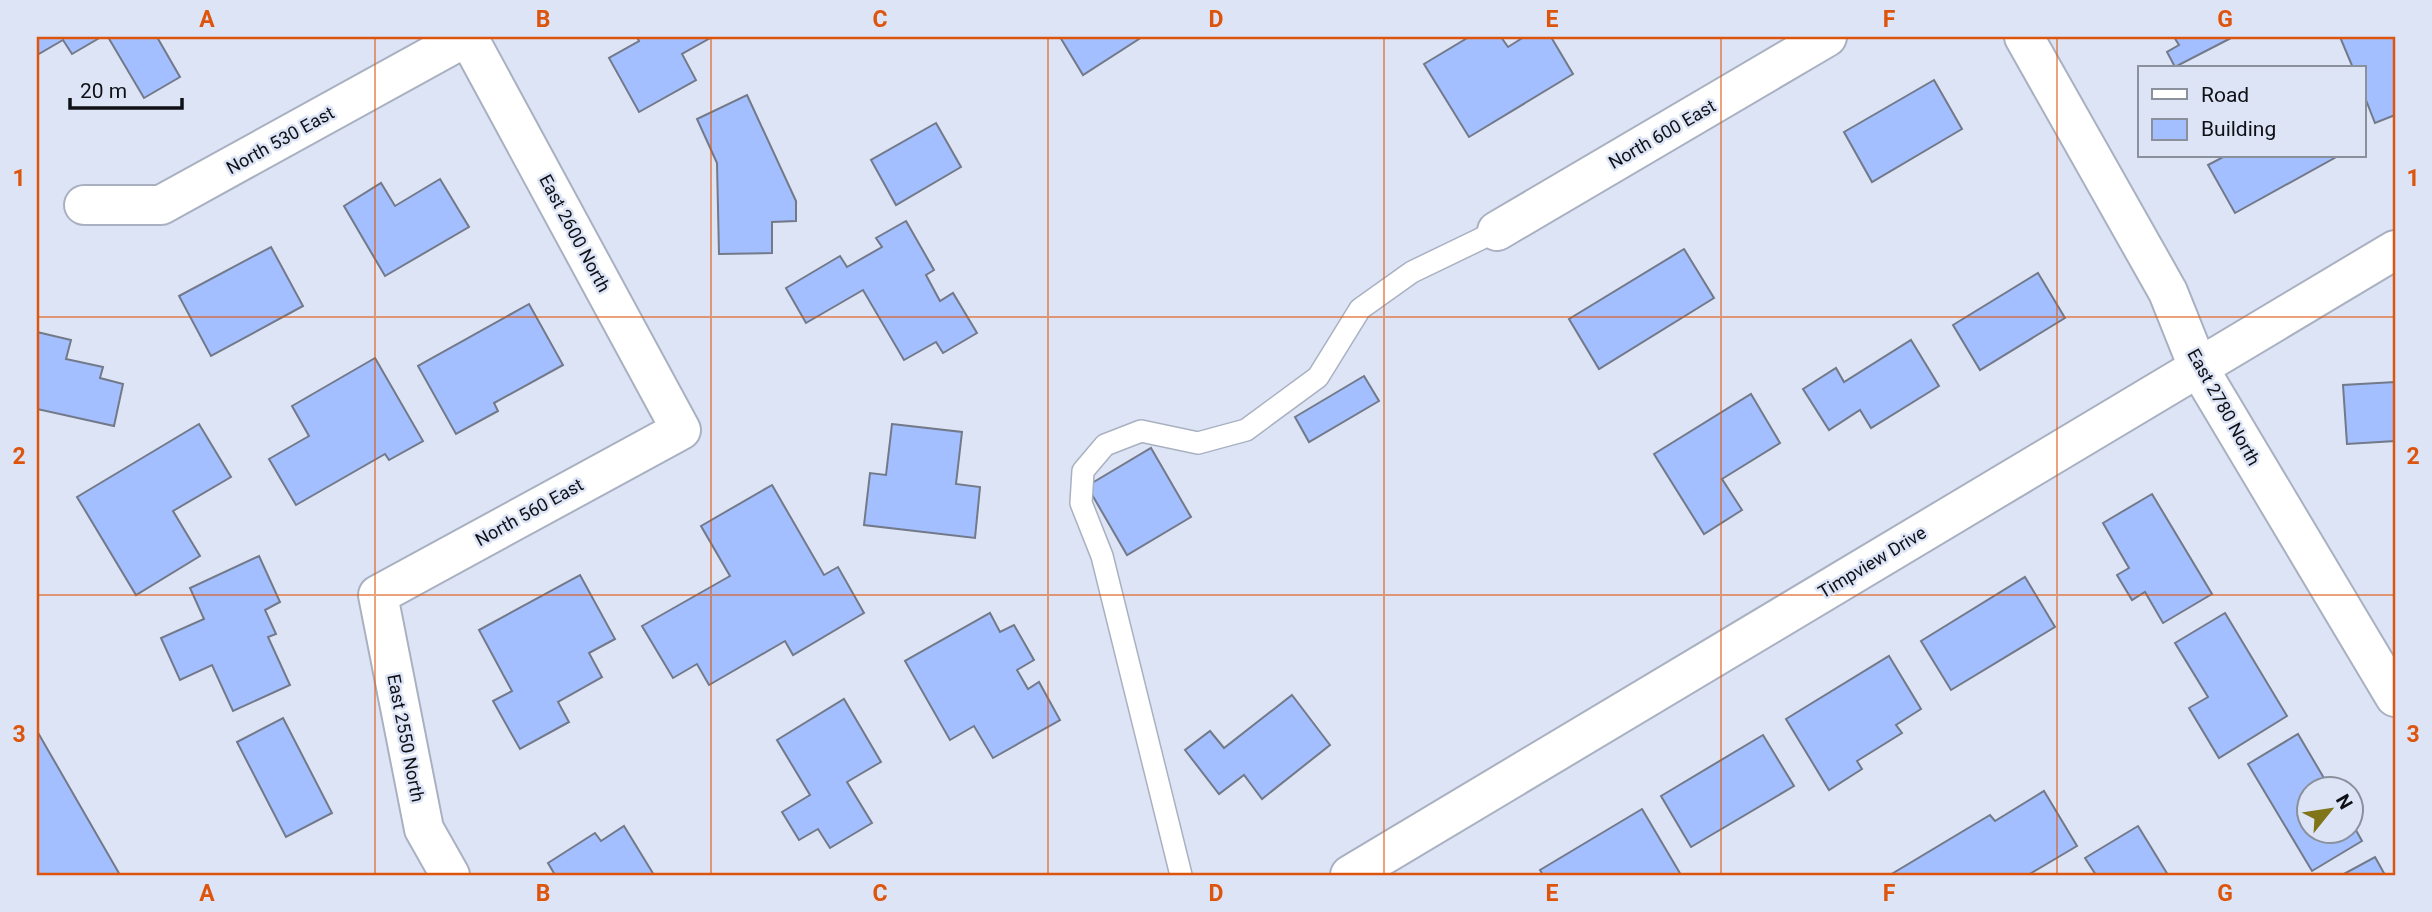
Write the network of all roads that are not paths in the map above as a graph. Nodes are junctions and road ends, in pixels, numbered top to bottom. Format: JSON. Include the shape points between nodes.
{"nodes":[{"id":1,"x":467,"y":37,"type":"edge"},
{"id":2,"x":1827,"y":37,"type":"edge"},
{"id":3,"x":2024,"y":37,"type":"edge"},
{"id":4,"x":84,"y":205,"type":"dead end"},
{"id":5,"x":1497,"y":231,"type":"joint"},
{"id":6,"x":2395,"y":250,"type":"edge"},
{"id":7,"x":2198,"y":367,"type":"junction"},
{"id":8,"x":681,"y":430,"type":"joint"},
{"id":9,"x":378,"y":595,"type":"joint"},
{"id":10,"x":2395,"y":697,"type":"edge"},
{"id":11,"x":450,"y":875,"type":"edge"},
{"id":12,"x":1181,"y":875,"type":"edge"},
{"id":13,"x":1350,"y":875,"type":"edge"}],
"edges":[{"from":1,"to":4,"type":"street","name":"North 530 East","via":[[161,205]]},
{"from":1,"to":8,"type":"street","name":"East 2600 North"},
{"from":2,"to":5,"type":"street","name":"North 600 East"},
{"from":3,"to":7,"type":"street","name":"East 2780 North","via":[[2168,292]]},
{"from":5,"to":12,"type":"lane","via":[[1412,272],[1360,309],[1318,377],[1246,430],[1198,443],[1141,431],[1105,444],[1083,471],[1081,503],[1102,556]]},
{"from":6,"to":7,"type":"street","name":"Timpview Drive"},
{"from":7,"to":10,"type":"street","name":"East 2780 North"},
{"from":7,"to":13,"type":"street","name":"Timpview Drive"},
{"from":8,"to":9,"type":"street","name":"North 560 East"},
{"from":9,"to":11,"type":"street","name":"East 2550 North","via":[[424,829]]}]}
